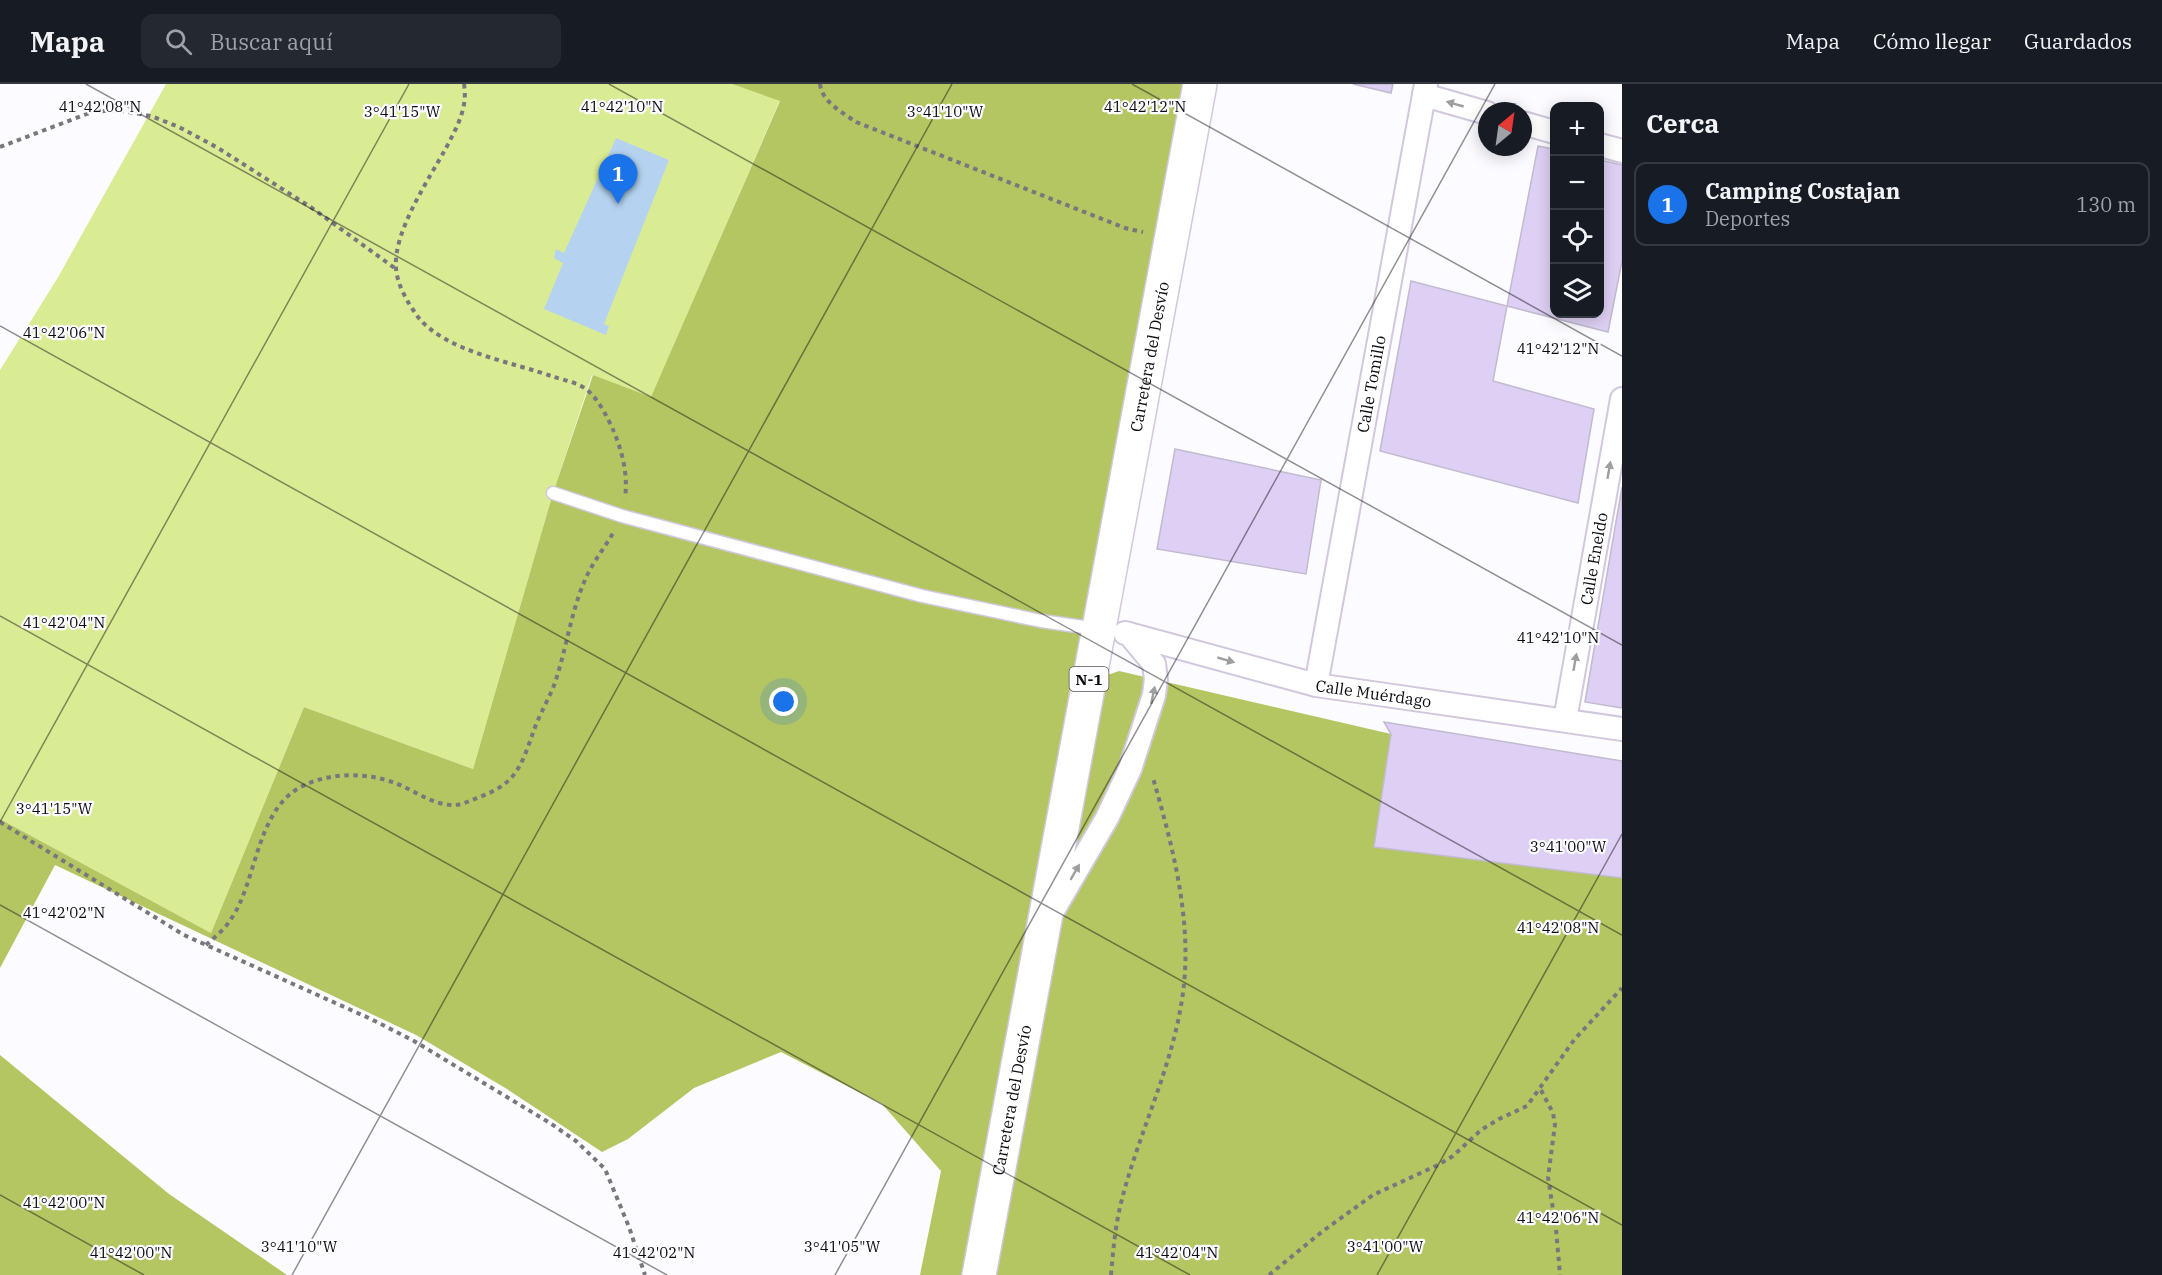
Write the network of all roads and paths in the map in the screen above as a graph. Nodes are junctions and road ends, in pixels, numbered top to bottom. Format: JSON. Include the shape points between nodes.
{"nodes":[{"id":1,"x":464,"y":84,"type":"edge"},
{"id":2,"x":820,"y":84,"type":"edge"},
{"id":3,"x":1200,"y":84,"type":"edge"},
{"id":4,"x":1425,"y":90,"type":"edge"},
{"id":5,"x":1478,"y":110,"type":"edge"},
{"id":6,"x":1532,"y":126,"type":"edge"},
{"id":7,"x":1550,"y":131,"type":"edge"},
{"id":8,"x":1604,"y":146,"type":"edge"},
{"id":9,"x":0,"y":147,"type":"edge"},
{"id":10,"x":1622,"y":151,"type":"edge"},
{"id":11,"x":1173,"y":238,"type":"junction"},
{"id":12,"x":396,"y":268,"type":"junction"},
{"id":13,"x":1622,"y":399,"type":"edge"},
{"id":14,"x":553,"y":493,"type":"dead end"},
{"id":15,"x":622,"y":516,"type":"junction"},
{"id":16,"x":1114,"y":631,"type":"junction"},
{"id":17,"x":1316,"y":685,"type":"junction"},
{"id":18,"x":1565,"y":720,"type":"junction"},
{"id":19,"x":1622,"y":729,"type":"edge"},
{"id":20,"x":1141,"y":736,"type":"junction"},
{"id":21,"x":0,"y":822,"type":"edge"},
{"id":22,"x":1046,"y":923,"type":"junction"},
{"id":23,"x":206,"y":945,"type":"junction"},
{"id":24,"x":1622,"y":988,"type":"edge"},
{"id":25,"x":1540,"y":1089,"type":"junction"},
{"id":26,"x":645,"y":1275,"type":"edge"},
{"id":27,"x":979,"y":1275,"type":"edge"},
{"id":28,"x":1111,"y":1275,"type":"edge"},
{"id":29,"x":1269,"y":1275,"type":"edge"},
{"id":30,"x":1560,"y":1275,"type":"edge"}],
"edges":[{"from":1,"to":12,"type":"path","via":[[466,99],[461,118],[413,207],[396,249]]},
{"from":2,"to":11,"type":"path","via":[[821,92],[833,106],[856,122],[1125,228]]},
{"from":3,"to":11,"type":"highway","name":"Carretera del Desvío","number":"N-1"},
{"from":5,"to":4,"type":"street","one_way":true},
{"from":4,"to":17,"type":"street","name":"Calle Tomillo"},
{"from":6,"to":7,"type":"street"},
{"from":8,"to":10,"type":"street"},
{"from":9,"to":12,"type":"path","via":[[92,112],[117,110],[151,116],[218,148]]},
{"from":11,"to":16,"type":"highway","name":"Carretera del Desvío","number":"N-1"},
{"from":12,"to":15,"type":"path","via":[[407,300],[432,331],[480,353],[588,390],[608,417],[619,444],[627,479]]},
{"from":18,"to":13,"type":"street","name":"Calle Eneldo","one_way":true},
{"from":14,"to":15,"type":"lane"},
{"from":15,"to":16,"type":"lane","via":[[922,596],[1041,621]]},
{"from":15,"to":23,"type":"path","via":[[585,579],[553,688],[511,778],[500,788],[462,804],[444,804],[395,783],[360,774],[321,779],[298,788],[282,802],[267,828],[232,919]]},
{"from":16,"to":17,"type":"street","name":"Calle Muérdago","one_way":true},
{"from":20,"to":16,"type":"street","name":"Carretera del Desvío","one_way":true,"via":[[1154,695],[1154,664]]},
{"from":16,"to":22,"type":"highway","name":"Carretera del Desvío","number":"N-1"},
{"from":17,"to":18,"type":"street","name":"Calle Muérdago"},
{"from":18,"to":19,"type":"street","name":"Calle Muérdago"},
{"from":22,"to":20,"type":"street","name":"Carretera del Desvío","one_way":true,"via":[[1107,818]]},
{"from":20,"to":28,"type":"path","via":[[1177,874],[1185,963],[1170,1051],[1120,1206]]},
{"from":21,"to":23,"type":"path"},
{"from":22,"to":27,"type":"highway","name":"Carretera del Desvío","number":"N-1"},
{"from":23,"to":26,"type":"path","via":[[414,1041],[576,1141],[605,1169]]},
{"from":24,"to":25,"type":"path","via":[[1574,1040]]},
{"from":25,"to":29,"type":"path","via":[[1527,1106],[1481,1130],[1453,1156],[1355,1207]]},
{"from":25,"to":30,"type":"path","via":[[1555,1125],[1548,1177]]}]}
